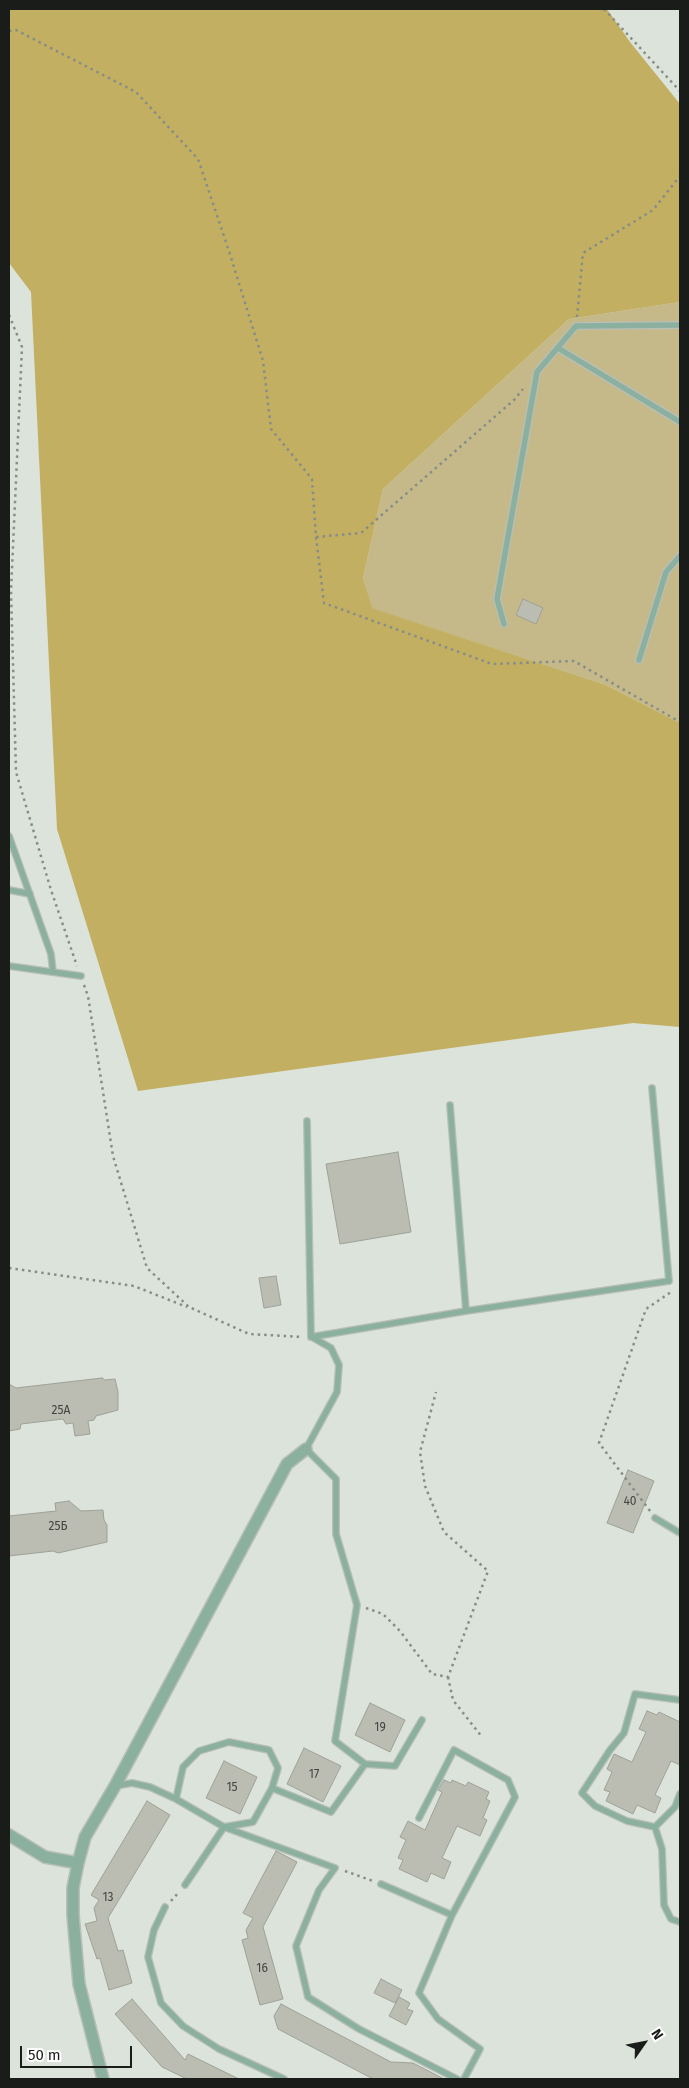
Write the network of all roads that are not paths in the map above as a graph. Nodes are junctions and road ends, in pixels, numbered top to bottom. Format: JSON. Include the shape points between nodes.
{"nodes":[{"id":1,"x":680,"y":325,"type":"edge"},
{"id":2,"x":558,"y":348,"type":"junction"},
{"id":3,"x":680,"y":422,"type":"edge"},
{"id":4,"x":680,"y":556,"type":"edge"},
{"id":5,"x":504,"y":624,"type":"dead end"},
{"id":6,"x":639,"y":660,"type":"dead end"},
{"id":7,"x":9,"y":836,"type":"edge"},
{"id":8,"x":9,"y":890,"type":"edge"},
{"id":9,"x":30,"y":894,"type":"junction"},
{"id":10,"x":9,"y":966,"type":"edge"},
{"id":11,"x":53,"y":972,"type":"junction"},
{"id":12,"x":81,"y":976,"type":"road end"},
{"id":13,"x":652,"y":1088,"type":"dead end"},
{"id":14,"x":450,"y":1105,"type":"dead end"},
{"id":15,"x":307,"y":1122,"type":"dead end"},
{"id":16,"x":466,"y":1311,"type":"junction"},
{"id":17,"x":311,"y":1337,"type":"junction"},
{"id":18,"x":306,"y":1448,"type":"junction"},
{"id":19,"x":655,"y":1518,"type":"road end"},
{"id":20,"x":680,"y":1533,"type":"edge"},
{"id":21,"x":680,"y":1700,"type":"edge"},
{"id":22,"x":422,"y":1720,"type":"dead end"},
{"id":23,"x":366,"y":1764,"type":"junction"},
{"id":24,"x":115,"y":1786,"type":"junction"},
{"id":25,"x":272,"y":1788,"type":"junction"},
{"id":26,"x":680,"y":1794,"type":"edge"},
{"id":27,"x":176,"y":1799,"type":"junction"},
{"id":28,"x":419,"y":1818,"type":"dead end"},
{"id":29,"x":224,"y":1827,"type":"junction"},
{"id":30,"x":655,"y":1828,"type":"junction"},
{"id":31,"x":9,"y":1835,"type":"edge"},
{"id":32,"x":78,"y":1863,"type":"junction"},
{"id":33,"x":381,"y":1884,"type":"road end"},
{"id":34,"x":185,"y":1886,"type":"road end"},
{"id":35,"x":165,"y":1907,"type":"road end"},
{"id":36,"x":452,"y":1915,"type":"junction"},
{"id":37,"x":680,"y":1922,"type":"edge"},
{"id":38,"x":103,"y":2079,"type":"edge"},
{"id":39,"x":284,"y":2079,"type":"edge"},
{"id":40,"x":457,"y":2079,"type":"edge"},
{"id":41,"x":464,"y":2079,"type":"edge"}],
"edges":[{"from":1,"to":2,"type":"lane","via":[[576,326]]},
{"from":2,"to":3,"type":"lane"},
{"from":2,"to":5,"type":"lane","via":[[537,372],[497,599]]},
{"from":4,"to":6,"type":"lane","via":[[666,572]]},
{"from":7,"to":9,"type":"lane"},
{"from":8,"to":9,"type":"lane"},
{"from":9,"to":11,"type":"lane","via":[[51,954]]},
{"from":10,"to":11,"type":"lane"},
{"from":11,"to":12,"type":"lane"},
{"from":13,"to":16,"type":"lane","via":[[669,1280]]},
{"from":14,"to":16,"type":"lane"},
{"from":15,"to":17,"type":"lane"},
{"from":16,"to":17,"type":"lane"},
{"from":17,"to":18,"type":"lane","via":[[332,1348],[340,1365],[337,1392]]},
{"from":18,"to":23,"type":"lane","via":[[336,1479],[336,1534],[357,1606],[335,1741]]},
{"from":18,"to":24,"type":"street","via":[[287,1464]]},
{"from":19,"to":20,"type":"lane"},
{"from":21,"to":30,"type":"lane","via":[[635,1694],[624,1733],[582,1793],[595,1806],[627,1821]]},
{"from":22,"to":23,"type":"lane","via":[[395,1766]]},
{"from":23,"to":25,"type":"lane","via":[[331,1812]]},
{"from":24,"to":27,"type":"lane","via":[[132,1783],[150,1786]]},
{"from":24,"to":32,"type":"street","via":[[85,1837]]},
{"from":25,"to":27,"type":"lane","via":[[278,1768],[269,1750],[229,1742],[199,1752],[183,1767]]},
{"from":25,"to":29,"type":"lane","via":[[253,1822]]},
{"from":26,"to":30,"type":"lane","via":[[674,1807]]},
{"from":27,"to":29,"type":"lane"},
{"from":28,"to":36,"type":"lane","via":[[454,1750],[508,1780],[515,1797]]},
{"from":29,"to":34,"type":"lane"},
{"from":29,"to":40,"type":"lane","via":[[335,1868],[319,1890],[296,1946],[308,1997],[358,2029]]},
{"from":30,"to":37,"type":"lane","via":[[662,1849],[664,1905],[671,1919]]},
{"from":31,"to":32,"type":"street","via":[[46,1857]]},
{"from":32,"to":38,"type":"street","via":[[72,1915],[79,1984]]},
{"from":33,"to":36,"type":"lane"},
{"from":35,"to":39,"type":"lane","via":[[154,1930],[148,1957],[162,2003],[183,2026],[219,2049]]},
{"from":36,"to":41,"type":"lane","via":[[419,1992],[438,2019],[480,2050]]}]}
